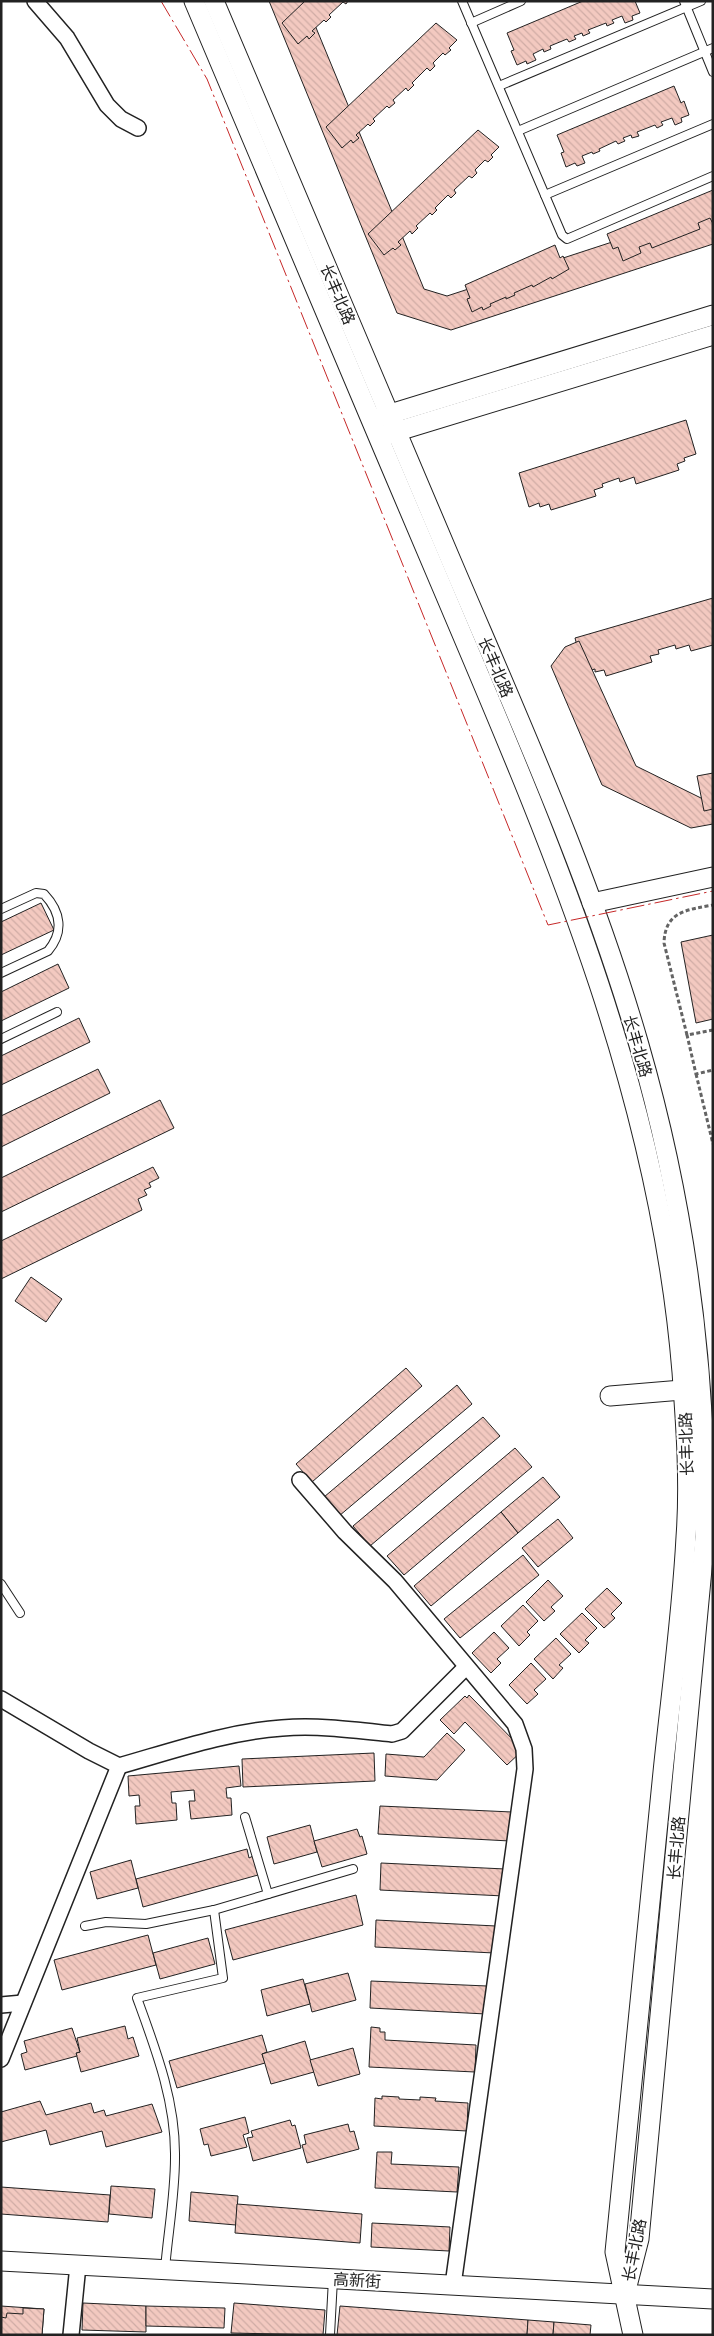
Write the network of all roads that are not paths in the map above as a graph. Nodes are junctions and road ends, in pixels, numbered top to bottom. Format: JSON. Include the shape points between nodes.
{"nodes":[{"id":1,"x":35,"y":1,"type":"edge"},
{"id":2,"x":194,"y":1,"type":"edge"},
{"id":3,"x":214,"y":1,"type":"edge"},
{"id":4,"x":462,"y":1,"type":"edge"},
{"id":5,"x":521,"y":1,"type":"edge"},
{"id":6,"x":701,"y":1,"type":"edge"},
{"id":7,"x":685,"y":4,"type":"edge"},
{"id":8,"x":472,"y":22,"type":"junction"},
{"id":9,"x":713,"y":48,"type":"edge"},
{"id":10,"x":705,"y":52,"type":"junction"},
{"id":11,"x":713,"y":72,"type":"edge"},
{"id":12,"x":499,"y":86,"type":"junction"},
{"id":13,"x":713,"y":124,"type":"edge"},
{"id":14,"x":138,"y":128,"type":"dead end"},
{"id":15,"x":518,"y":131,"type":"junction"},
{"id":16,"x":713,"y":176,"type":"edge"},
{"id":17,"x":545,"y":195,"type":"junction"},
{"id":18,"x":713,"y":316,"type":"edge"},
{"id":19,"x":713,"y":335,"type":"edge"},
{"id":20,"x":393,"y":423,"type":"junction"},
{"id":21,"x":375,"y":428,"type":"junction"},
{"id":22,"x":713,"y":877,"type":"edge"},
{"id":23,"x":592,"y":902,"type":"junction"},
{"id":24,"x":1,"y":910,"type":"edge"},
{"id":25,"x":1,"y":973,"type":"edge"},
{"id":26,"x":57,"y":1012,"type":"dead end"},
{"id":27,"x":1,"y":1039,"type":"edge"},
{"id":28,"x":700,"y":1395,"type":"edge"},
{"id":29,"x":610,"y":1402,"type":"dead end"},
{"id":30,"x":300,"y":1480,"type":"dead end"},
{"id":31,"x":1,"y":1584,"type":"edge"},
{"id":32,"x":20,"y":1613,"type":"dead end"},
{"id":33,"x":466,"y":1667,"type":"junction"},
{"id":34,"x":1,"y":1699,"type":"edge"},
{"id":35,"x":119,"y":1766,"type":"junction"},
{"id":36,"x":245,"y":1817,"type":"dead end"},
{"id":37,"x":353,"y":1869,"type":"dead end"},
{"id":38,"x":268,"y":1894,"type":"junction"},
{"id":39,"x":214,"y":1910,"type":"junction"},
{"id":40,"x":84,"y":1926,"type":"dead end"},
{"id":41,"x":23,"y":2003,"type":"junction"},
{"id":42,"x":1,"y":2005,"type":"edge"},
{"id":43,"x":1,"y":2058,"type":"edge"},
{"id":44,"x":1,"y":2260,"type":"edge"},
{"id":45,"x":78,"y":2265,"type":"junction"},
{"id":46,"x":165,"y":2269,"type":"junction"},
{"id":47,"x":333,"y":2278,"type":"junction"},
{"id":48,"x":453,"y":2285,"type":"junction"},
{"id":49,"x":625,"y":2294,"type":"junction"},
{"id":50,"x":713,"y":2299,"type":"edge"},
{"id":51,"x":71,"y":2335,"type":"edge"},
{"id":52,"x":330,"y":2335,"type":"edge"},
{"id":53,"x":633,"y":2335,"type":"edge"}],
"edges":[{"from":1,"to":14,"type":"street","via":[[67,38],[106,105],[120,119]]},
{"from":2,"to":21,"type":"street","name":"长丰北路"},
{"from":3,"to":20,"type":"street","name":"长丰北路"},
{"from":4,"to":8,"type":"lane"},
{"from":5,"to":8,"type":"lane"},
{"from":6,"to":7,"type":"lane"},
{"from":7,"to":10,"type":"lane"},
{"from":7,"to":12,"type":"lane"},
{"from":8,"to":12,"type":"lane"},
{"from":9,"to":10,"type":"lane"},
{"from":10,"to":11,"type":"lane"},
{"from":10,"to":15,"type":"lane"},
{"from":12,"to":15,"type":"lane"},
{"from":13,"to":17,"type":"lane"},
{"from":15,"to":17,"type":"lane"},
{"from":16,"to":17,"type":"lane","via":[[567,239],[562,235]]},
{"from":18,"to":20,"type":"street"},
{"from":19,"to":20,"type":"street"},
{"from":20,"to":21,"type":"street"},
{"from":20,"to":23,"type":"street","name":"长丰北路","via":[[530,746]]},
{"from":21,"to":28,"type":"street","name":"长丰北路","via":[[566,886],[604,996],[654,1182],[675,1308]]},
{"from":22,"to":23,"type":"street"},
{"from":23,"to":28,"type":"street","name":"长丰北路","via":[[639,1046],[672,1178],[694,1305]]},
{"from":24,"to":25,"type":"lane","via":[[36,893],[44,894],[60,922],[48,951]]},
{"from":26,"to":27,"type":"lane"},
{"from":28,"to":29,"type":"street"},
{"from":28,"to":49,"type":"street","name":"长丰北路","via":[[705,1537],[639,2240]]},
{"from":30,"to":33,"type":"street","via":[[345,1532],[395,1581]]},
{"from":31,"to":32,"type":"lane"},
{"from":33,"to":35,"type":"street","via":[[402,1731],[392,1734],[306,1727],[259,1730]]},
{"from":33,"to":48,"type":"street","via":[[515,1724],[524,1749],[525,1769]]},
{"from":34,"to":35,"type":"street"},
{"from":35,"to":41,"type":"street"},
{"from":36,"to":38,"type":"lane"},
{"from":37,"to":38,"type":"lane"},
{"from":38,"to":39,"type":"lane"},
{"from":39,"to":40,"type":"lane","via":[[146,1924],[106,1922]]},
{"from":39,"to":46,"type":"lane","via":[[223,1978],[137,1998],[165,2080],[173,2129],[175,2158]]},
{"from":41,"to":42,"type":"street"},
{"from":41,"to":43,"type":"street"},
{"from":44,"to":45,"type":"street","name":"高新街"},
{"from":45,"to":46,"type":"street","name":"高新街"},
{"from":45,"to":51,"type":"street"},
{"from":46,"to":47,"type":"street","name":"高新街"},
{"from":47,"to":48,"type":"street","name":"高新街"},
{"from":47,"to":52,"type":"lane"},
{"from":48,"to":49,"type":"street","name":"高新街"},
{"from":49,"to":50,"type":"street","name":"高新街"},
{"from":49,"to":53,"type":"street"}]}
